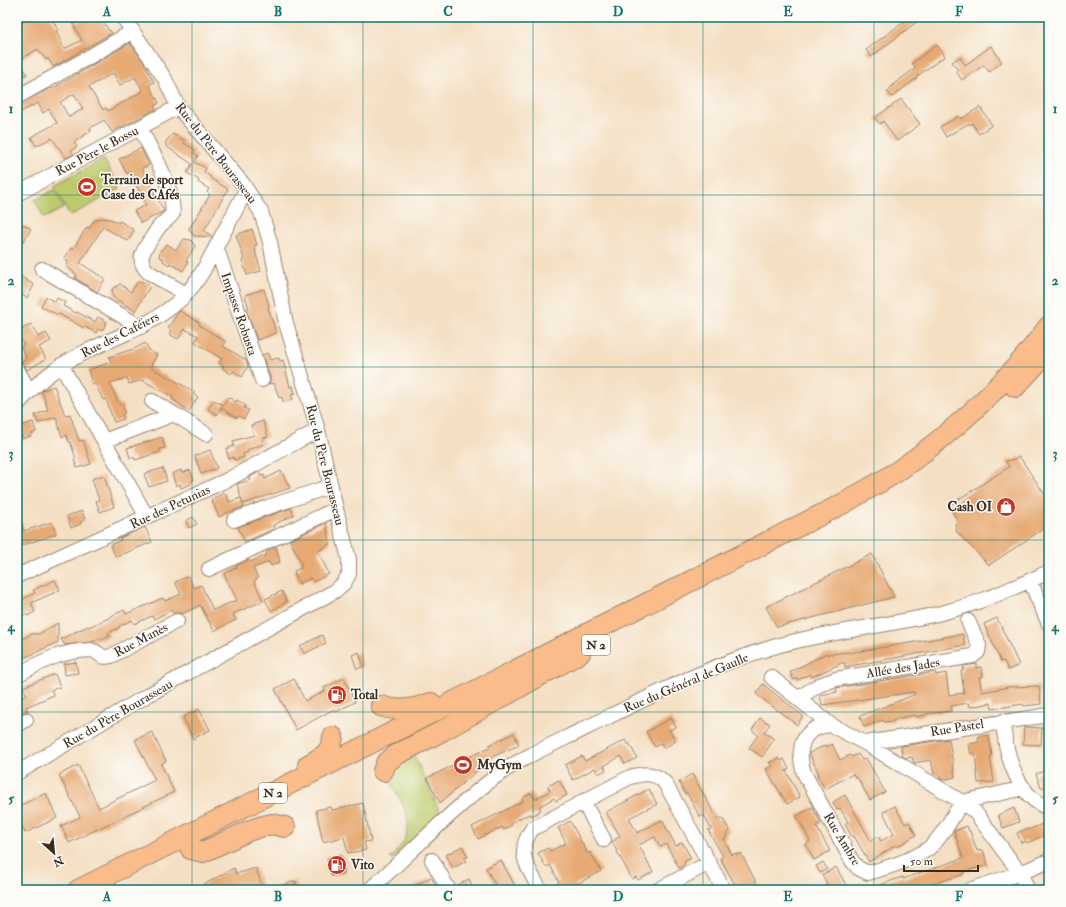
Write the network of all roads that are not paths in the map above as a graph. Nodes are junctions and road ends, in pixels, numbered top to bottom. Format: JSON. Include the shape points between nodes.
{"nodes":[{"id":1,"x":123,"y":17,"type":"edge"},
{"id":2,"x":133,"y":31,"type":"junction"},
{"id":3,"x":17,"y":97,"type":"edge"},
{"id":4,"x":178,"y":107,"type":"junction"},
{"id":5,"x":140,"y":128,"type":"junction"},
{"id":6,"x":246,"y":190,"type":"junction"},
{"id":7,"x":17,"y":194,"type":"edge"},
{"id":8,"x":215,"y":249,"type":"junction"},
{"id":9,"x":42,"y":269,"type":"dead end"},
{"id":10,"x":186,"y":294,"type":"junction"},
{"id":11,"x":1049,"y":326,"type":"edge"},
{"id":12,"x":141,"y":327,"type":"junction"},
{"id":13,"x":1049,"y":350,"type":"edge"},
{"id":14,"x":61,"y":365,"type":"junction"},
{"id":15,"x":17,"y":369,"type":"edge"},
{"id":16,"x":262,"y":380,"type":"dead end"},
{"id":17,"x":29,"y":391,"type":"junction"},
{"id":18,"x":152,"y":401,"type":"dead end"},
{"id":19,"x":17,"y":405,"type":"edge"},
{"id":20,"x":174,"y":414,"type":"junction"},
{"id":21,"x":318,"y":430,"type":"junction"},
{"id":22,"x":206,"y":434,"type":"dead end"},
{"id":23,"x":104,"y":441,"type":"junction"},
{"id":24,"x":331,"y":486,"type":"junction"},
{"id":25,"x":336,"y":509,"type":"junction"},
{"id":26,"x":147,"y":518,"type":"junction"},
{"id":27,"x":234,"y":520,"type":"dead end"},
{"id":28,"x":209,"y":569,"type":"dead end"},
{"id":29,"x":1049,"y":572,"type":"edge"},
{"id":30,"x":17,"y":576,"type":"edge"},
{"id":31,"x":1030,"y":581,"type":"junction"},
{"id":32,"x":177,"y":621,"type":"dead end"},
{"id":33,"x":968,"y":621,"type":"dead end"},
{"id":34,"x":1049,"y":624,"type":"edge"},
{"id":35,"x":580,"y":653,"type":"junction"},
{"id":36,"x":17,"y":675,"type":"edge"},
{"id":37,"x":771,"y":677,"type":"dead end"},
{"id":38,"x":467,"y":695,"type":"junction"},
{"id":39,"x":798,"y":698,"type":"junction"},
{"id":40,"x":381,"y":706,"type":"dead end"},
{"id":41,"x":1049,"y":715,"type":"edge"},
{"id":42,"x":1003,"y":721,"type":"junction"},
{"id":43,"x":831,"y":725,"type":"junction"},
{"id":44,"x":332,"y":737,"type":"dead end"},
{"id":45,"x":866,"y":743,"type":"junction"},
{"id":46,"x":383,"y":771,"type":"dead end"},
{"id":47,"x":17,"y":773,"type":"edge"},
{"id":48,"x":1024,"y":788,"type":"junction"},
{"id":49,"x":583,"y":801,"type":"junction"},
{"id":50,"x":962,"y":802,"type":"junction"},
{"id":51,"x":1049,"y":808,"type":"edge"},
{"id":52,"x":205,"y":827,"type":"junction"},
{"id":53,"x":284,"y":827,"type":"dead end"},
{"id":54,"x":604,"y":840,"type":"dead end"},
{"id":55,"x":191,"y":849,"type":"junction"},
{"id":56,"x":432,"y":860,"type":"dead end"},
{"id":57,"x":1049,"y":861,"type":"edge"},
{"id":58,"x":709,"y":863,"type":"junction"},
{"id":59,"x":1020,"y":873,"type":"junction"},
{"id":60,"x":78,"y":890,"type":"edge"},
{"id":61,"x":109,"y":890,"type":"edge"},
{"id":62,"x":369,"y":890,"type":"edge"},
{"id":63,"x":449,"y":890,"type":"edge"},
{"id":64,"x":540,"y":890,"type":"edge"},
{"id":65,"x":658,"y":890,"type":"edge"},
{"id":66,"x":724,"y":890,"type":"edge"},
{"id":67,"x":970,"y":890,"type":"edge"},
{"id":68,"x":1028,"y":890,"type":"edge"}],
"edges":[{"from":1,"to":2,"type":"street","name":"Rue du Père Bourasseau"},
{"from":2,"to":3,"type":"street"},
{"from":2,"to":4,"type":"street","name":"Rue du Père Bourasseau","via":[[165,79]]},
{"from":4,"to":5,"type":"street","name":"Rue Père le Bossu"},
{"from":4,"to":6,"type":"street","name":"Rue du Père Bourasseau"},
{"from":5,"to":7,"type":"street","name":"Rue Père le Bossu"},
{"from":5,"to":10,"type":"street","via":[[166,183],[173,213],[160,226],[142,253],[143,268]]},
{"from":6,"to":8,"type":"street","name":"Rue des Caféiers"},
{"from":6,"to":21,"type":"street","name":"Rue du Père Bourasseau","via":[[261,212],[270,242],[286,323]]},
{"from":8,"to":10,"type":"street","name":"Rue des Caféiers","via":[[204,271]]},
{"from":8,"to":16,"type":"street","name":"Impasse Robusta"},
{"from":9,"to":12,"type":"street"},
{"from":10,"to":12,"type":"street","name":"Rue des Caféiers","via":[[162,315]]},
{"from":11,"to":38,"type":"highway","number":"N 2","via":[[999,385],[959,424],[898,471],[846,502]]},
{"from":12,"to":14,"type":"street","name":"Rue des Caféiers"},
{"from":13,"to":35,"type":"highway","number":"N 2","via":[[980,423],[937,458],[894,487],[840,519]]},
{"from":14,"to":17,"type":"street","name":"Rue des Caféiers"},
{"from":14,"to":23,"type":"street"},
{"from":15,"to":17,"type":"street"},
{"from":17,"to":19,"type":"street","name":"Rue des Caféiers"},
{"from":18,"to":20,"type":"street"},
{"from":20,"to":22,"type":"street"},
{"from":20,"to":23,"type":"street"},
{"from":21,"to":24,"type":"street","name":"Rue du Père Bourasseau"},
{"from":21,"to":26,"type":"street","name":"Rue des Petunias","via":[[229,479]]},
{"from":23,"to":26,"type":"street"},
{"from":24,"to":25,"type":"street","name":"Rue du Père Bourasseau"},
{"from":24,"to":27,"type":"street"},
{"from":25,"to":28,"type":"street"},
{"from":25,"to":47,"type":"street","name":"Rue du Père Bourasseau","via":[[349,559],[349,574],[335,592],[148,695]]},
{"from":26,"to":30,"type":"street","name":"Rue des Petunias"},
{"from":29,"to":31,"type":"street","name":"Rue du Général de Gaulle"},
{"from":31,"to":34,"type":"street"},
{"from":31,"to":62,"type":"street","name":"Rue du Général de Gaulle","via":[[967,606],[944,612],[898,623],[801,639],[777,646],[659,692],[497,776]]},
{"from":32,"to":36,"type":"street","name":"Rue Manès","via":[[111,656],[100,656],[95,650],[62,653]]},
{"from":33,"to":39,"type":"street","name":"Allée des Jades","via":[[979,646],[978,652],[972,656],[836,679],[819,685]]},
{"from":35,"to":46,"type":"highway","via":[[396,754],[386,763]]},
{"from":35,"to":55,"type":"highway","number":"N 2"},
{"from":37,"to":39,"type":"street"},
{"from":38,"to":40,"type":"highway","via":[[450,694],[424,706],[405,710],[392,710]]},
{"from":38,"to":52,"type":"highway","number":"N 2"},
{"from":39,"to":43,"type":"street"},
{"from":41,"to":42,"type":"street","name":"Rue Pastel"},
{"from":42,"to":45,"type":"street","name":"Rue Pastel"},
{"from":42,"to":48,"type":"street","via":[[1009,759]]},
{"from":43,"to":45,"type":"street"},
{"from":43,"to":50,"type":"street","name":"Rue Ambre","via":[[822,725],[806,736],[801,744],[801,763],[804,773],[858,868],[868,873],[907,860],[929,848],[941,835]]},
{"from":44,"to":52,"type":"highway","via":[[331,747],[323,756]]},
{"from":45,"to":50,"type":"street"},
{"from":48,"to":50,"type":"street"},
{"from":48,"to":51,"type":"street","via":[[1039,805]]},
{"from":49,"to":54,"type":"street"},
{"from":49,"to":58,"type":"street","via":[[630,777],[642,774],[659,777],[666,783]]},
{"from":49,"to":64,"type":"street","via":[[532,830],[526,838],[523,855]]},
{"from":50,"to":59,"type":"street","via":[[975,812]]},
{"from":52,"to":60,"type":"highway","number":"N 2"},
{"from":53,"to":55,"type":"highway","via":[[272,824],[262,826],[203,852]]},
{"from":55,"to":61,"type":"highway","number":"N 2"},
{"from":56,"to":63,"type":"street"},
{"from":57,"to":59,"type":"street"},
{"from":58,"to":65,"type":"street"},
{"from":58,"to":66,"type":"street"},
{"from":59,"to":67,"type":"street"},
{"from":59,"to":68,"type":"street"}]}
